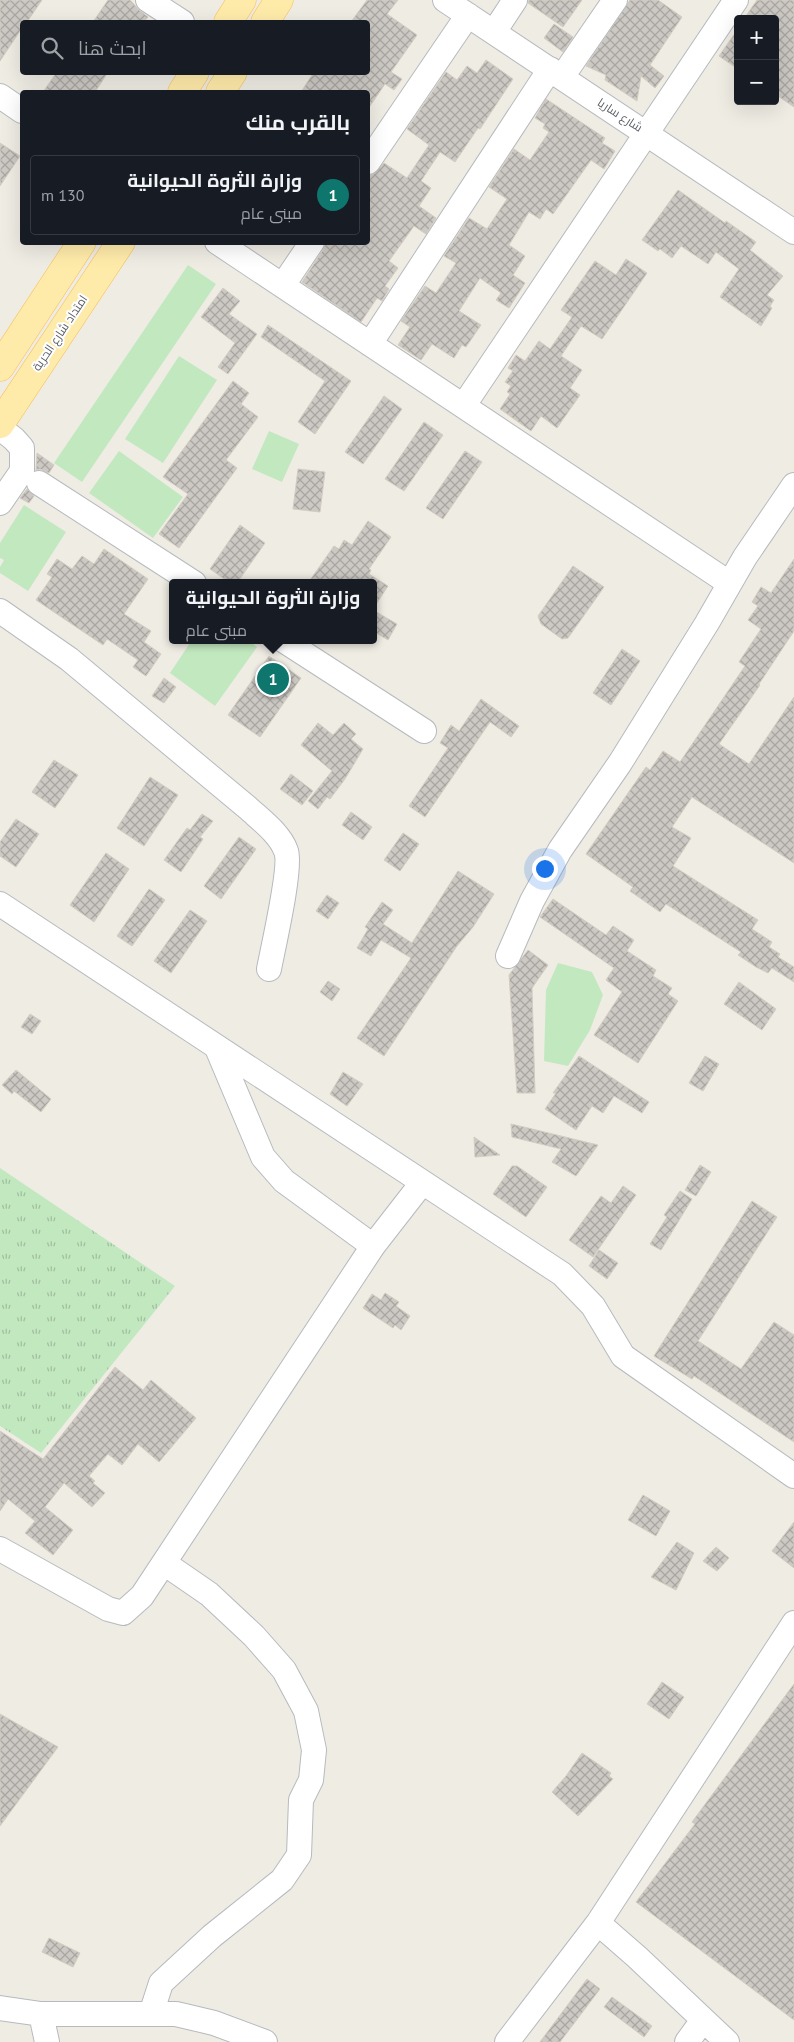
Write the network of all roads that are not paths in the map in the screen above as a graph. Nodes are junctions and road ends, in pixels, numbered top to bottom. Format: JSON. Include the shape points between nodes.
{"nodes":[{"id":1,"x":148,"y":0,"type":"edge"},
{"id":2,"x":242,"y":0,"type":"edge"},
{"id":3,"x":279,"y":0,"type":"edge"},
{"id":4,"x":445,"y":0,"type":"edge"},
{"id":5,"x":515,"y":0,"type":"edge"},
{"id":6,"x":614,"y":0,"type":"edge"},
{"id":7,"x":736,"y":0,"type":"edge"},
{"id":8,"x":468,"y":15,"type":"junction"},
{"id":9,"x":179,"y":20,"type":"edge"},
{"id":10,"x":229,"y":20,"type":"edge"},
{"id":11,"x":266,"y":20,"type":"edge"},
{"id":12,"x":494,"y":32,"type":"junction"},
{"id":13,"x":556,"y":73,"type":"junction"},
{"id":14,"x":193,"y":75,"type":"edge"},
{"id":15,"x":231,"y":75,"type":"edge"},
{"id":16,"x":183,"y":90,"type":"edge"},
{"id":17,"x":221,"y":90,"type":"edge"},
{"id":18,"x":0,"y":96,"type":"edge"},
{"id":19,"x":20,"y":110,"type":"edge"},
{"id":20,"x":647,"y":133,"type":"junction"},
{"id":21,"x":370,"y":159,"type":"edge"},
{"id":22,"x":794,"y":232,"type":"edge"},
{"id":23,"x":80,"y":245,"type":"edge"},
{"id":24,"x":118,"y":245,"type":"edge"},
{"id":25,"x":222,"y":245,"type":"edge"},
{"id":26,"x":310,"y":245,"type":"edge"},
{"id":27,"x":283,"y":285,"type":"junction"},
{"id":28,"x":370,"y":344,"type":"junction"},
{"id":29,"x":3,"y":356,"type":"edge"},
{"id":30,"x":464,"y":406,"type":"junction"},
{"id":31,"x":0,"y":424,"type":"edge"},
{"id":32,"x":0,"y":428,"type":"edge"},
{"id":33,"x":39,"y":483,"type":"dead end"},
{"id":34,"x":794,"y":486,"type":"edge"},
{"id":35,"x":0,"y":503,"type":"edge"},
{"id":36,"x":188,"y":579,"type":"edge"},
{"id":37,"x":729,"y":583,"type":"junction"},
{"id":38,"x":0,"y":611,"type":"edge"},
{"id":39,"x":289,"y":644,"type":"edge"},
{"id":40,"x":424,"y":731,"type":"dead end"},
{"id":41,"x":0,"y":904,"type":"edge"},
{"id":42,"x":508,"y":956,"type":"dead end"},
{"id":43,"x":269,"y":969,"type":"dead end"},
{"id":44,"x":217,"y":1048,"type":"junction"},
{"id":45,"x":422,"y":1183,"type":"junction"},
{"id":46,"x":373,"y":1246,"type":"junction"},
{"id":47,"x":794,"y":1476,"type":"edge"},
{"id":48,"x":0,"y":1549,"type":"edge"},
{"id":49,"x":164,"y":1563,"type":"junction"},
{"id":50,"x":794,"y":1623,"type":"edge"},
{"id":51,"x":598,"y":1923,"type":"junction"},
{"id":52,"x":0,"y":2008,"type":"edge"},
{"id":53,"x":41,"y":2014,"type":"junction"},
{"id":54,"x":151,"y":2014,"type":"junction"},
{"id":55,"x":702,"y":2020,"type":"junction"},
{"id":56,"x":47,"y":2042,"type":"edge"},
{"id":57,"x":265,"y":2042,"type":"edge"},
{"id":58,"x":507,"y":2042,"type":"edge"},
{"id":59,"x":687,"y":2042,"type":"edge"},
{"id":60,"x":727,"y":2042,"type":"edge"}],
"edges":[{"from":1,"to":9,"type":"street"},
{"from":2,"to":10,"type":"main road"},
{"from":3,"to":11,"type":"main road"},
{"from":4,"to":8,"type":"street","name":"شارع ساريا"},
{"from":5,"to":12,"type":"street"},
{"from":6,"to":13,"type":"street"},
{"from":7,"to":20,"type":"street"},
{"from":8,"to":12,"type":"street","name":"شارع ساريا"},
{"from":8,"to":21,"type":"street"},
{"from":12,"to":13,"type":"street","name":"شارع ساريا"},
{"from":13,"to":20,"type":"street","name":"شارع ساريا"},
{"from":13,"to":28,"type":"street"},
{"from":14,"to":16,"type":"main road"},
{"from":15,"to":17,"type":"main road"},
{"from":18,"to":19,"type":"street"},
{"from":20,"to":22,"type":"street","name":"شارع ساريا"},
{"from":20,"to":30,"type":"street"},
{"from":23,"to":29,"type":"main road"},
{"from":24,"to":31,"type":"main road","name":"امتداد شارع الحرية"},
{"from":25,"to":27,"type":"street"},
{"from":26,"to":27,"type":"street"},
{"from":27,"to":28,"type":"street"},
{"from":28,"to":30,"type":"street"},
{"from":30,"to":37,"type":"street"},
{"from":32,"to":35,"type":"street","via":[[22,448],[22,471]]},
{"from":33,"to":36,"type":"street"},
{"from":34,"to":37,"type":"street"},
{"from":37,"to":42,"type":"street","via":[[620,762],[560,850],[532,901]]},
{"from":38,"to":43,"type":"street","via":[[69,659],[276,834],[287,852],[287,873]]},
{"from":39,"to":40,"type":"street"},
{"from":41,"to":44,"type":"street"},
{"from":44,"to":45,"type":"street"},
{"from":44,"to":46,"type":"street","via":[[263,1157],[284,1180]]},
{"from":45,"to":46,"type":"street"},
{"from":45,"to":47,"type":"street","via":[[562,1274],[593,1306],[623,1356]]},
{"from":46,"to":49,"type":"street"},
{"from":48,"to":49,"type":"street","via":[[108,1609],[123,1613],[142,1596]]},
{"from":49,"to":54,"type":"street","via":[[209,1594],[254,1636],[284,1670],[306,1711],[314,1750],[311,1780],[301,1800],[299,1855],[282,1880],[212,1936],[161,1983]]},
{"from":50,"to":51,"type":"street"},
{"from":51,"to":55,"type":"street"},
{"from":51,"to":58,"type":"street"},
{"from":52,"to":53,"type":"street"},
{"from":53,"to":54,"type":"street"},
{"from":53,"to":56,"type":"street"},
{"from":54,"to":57,"type":"street","via":[[176,2014],[214,2023]]},
{"from":55,"to":59,"type":"street"},
{"from":55,"to":60,"type":"street"}]}
